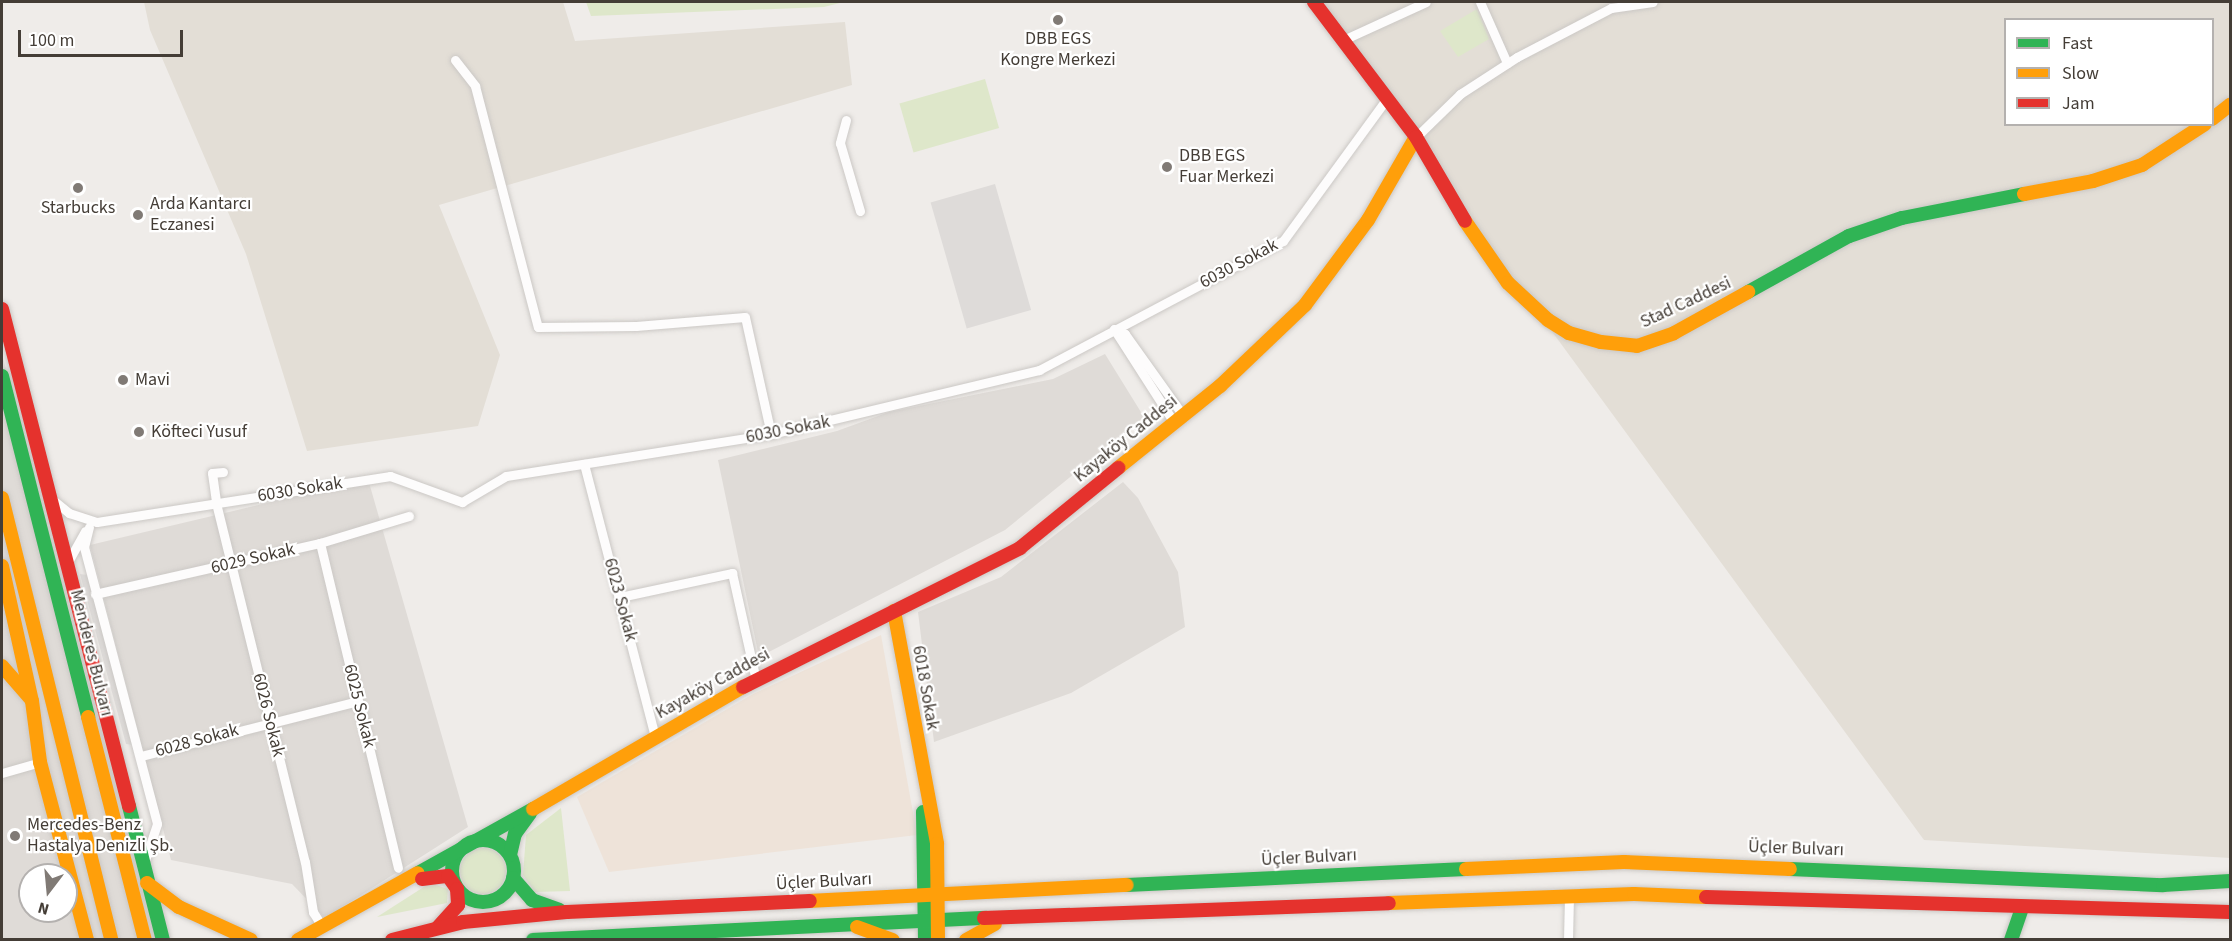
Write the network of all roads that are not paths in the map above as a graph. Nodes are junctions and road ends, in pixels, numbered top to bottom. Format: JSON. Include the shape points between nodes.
{"nodes":[{"id":1,"x":1314,"y":2,"type":"edge"},
{"id":2,"x":1426,"y":2,"type":"edge"},
{"id":3,"x":1480,"y":2,"type":"edge"},
{"id":4,"x":1653,"y":2,"type":"edge"},
{"id":5,"x":1609,"y":5,"type":"edge"},
{"id":6,"x":1343,"y":40,"type":"junction"},
{"id":7,"x":455,"y":60,"type":"dead end"},
{"id":8,"x":1507,"y":63,"type":"junction"},
{"id":9,"x":1386,"y":100,"type":"junction"},
{"id":10,"x":2230,"y":105,"type":"edge"},
{"id":11,"x":2214,"y":117,"type":"edge"},
{"id":12,"x":846,"y":120,"type":"dead end"},
{"id":13,"x":2202,"y":126,"type":"edge"},
{"id":14,"x":1416,"y":137,"type":"junction"},
{"id":15,"x":860,"y":211,"type":"dead end"},
{"id":16,"x":2,"y":309,"type":"edge"},
{"id":17,"x":1114,"y":328,"type":"junction"},
{"id":18,"x":8,"y":333,"type":"junction"},
{"id":19,"x":2,"y":376,"type":"edge"},
{"id":20,"x":6,"y":393,"type":"junction"},
{"id":21,"x":1178,"y":418,"type":"junction"},
{"id":22,"x":771,"y":434,"type":"junction"},
{"id":23,"x":584,"y":464,"type":"junction"},
{"id":24,"x":224,"y":472,"type":"dead end"},
{"id":25,"x":50,"y":496,"type":"junction"},
{"id":26,"x":2,"y":498,"type":"edge"},
{"id":27,"x":216,"y":503,"type":"junction"},
{"id":28,"x":409,"y":516,"type":"dead end"},
{"id":29,"x":93,"y":524,"type":"junction"},
{"id":30,"x":320,"y":543,"type":"junction"},
{"id":31,"x":230,"y":564,"type":"junction"},
{"id":32,"x":68,"y":565,"type":"junction"},
{"id":33,"x":2,"y":566,"type":"edge"},
{"id":34,"x":5,"y":584,"type":"junction"},
{"id":35,"x":95,"y":594,"type":"junction"},
{"id":36,"x":620,"y":597,"type":"junction"},
{"id":37,"x":2,"y":604,"type":"edge"},
{"id":38,"x":894,"y":611,"type":"junction"},
{"id":39,"x":2,"y":666,"type":"edge"},
{"id":40,"x":756,"y":680,"type":"junction"},
{"id":41,"x":32,"y":701,"type":"junction"},
{"id":42,"x":358,"y":701,"type":"junction"},
{"id":43,"x":270,"y":722,"type":"junction"},
{"id":44,"x":656,"y":736,"type":"junction"},
{"id":45,"x":141,"y":756,"type":"junction"},
{"id":46,"x":40,"y":762,"type":"junction"},
{"id":47,"x":922,"y":771,"type":"junction"},
{"id":48,"x":2,"y":773,"type":"edge"},
{"id":49,"x":533,"y":809,"type":"junction"},
{"id":50,"x":470,"y":844,"type":"junction"},
{"id":51,"x":510,"y":855,"type":"junction"},
{"id":52,"x":142,"y":865,"type":"junction"},
{"id":53,"x":398,"y":868,"type":"dead end"},
{"id":54,"x":420,"y":876,"type":"junction"},
{"id":55,"x":513,"y":878,"type":"junction"},
{"id":56,"x":2230,"y":881,"type":"edge"},
{"id":57,"x":147,"y":883,"type":"junction"},
{"id":58,"x":455,"y":883,"type":"junction"},
{"id":59,"x":926,"y":895,"type":"junction"},
{"id":60,"x":940,"y":895,"type":"junction"},
{"id":61,"x":1569,"y":897,"type":"junction"},
{"id":62,"x":2022,"y":909,"type":"junction"},
{"id":63,"x":567,"y":912,"type":"junction"},
{"id":64,"x":2230,"y":912,"type":"edge"},
{"id":65,"x":1027,"y":919,"type":"junction"},
{"id":66,"x":933,"y":921,"type":"junction"},
{"id":67,"x":830,"y":924,"type":"junction"},
{"id":68,"x":321,"y":925,"type":"junction"},
{"id":69,"x":438,"y":927,"type":"junction"},
{"id":70,"x":87,"y":939,"type":"edge"},
{"id":71,"x":111,"y":939,"type":"edge"},
{"id":72,"x":145,"y":939,"type":"edge"},
{"id":73,"x":163,"y":939,"type":"edge"},
{"id":74,"x":251,"y":939,"type":"edge"},
{"id":75,"x":298,"y":939,"type":"edge"},
{"id":76,"x":392,"y":939,"type":"edge"},
{"id":77,"x":533,"y":939,"type":"edge"},
{"id":78,"x":893,"y":939,"type":"edge"},
{"id":79,"x":925,"y":939,"type":"edge"},
{"id":80,"x":938,"y":939,"type":"edge"},
{"id":81,"x":966,"y":939,"type":"edge"},
{"id":82,"x":1568,"y":939,"type":"edge"},
{"id":83,"x":2011,"y":939,"type":"edge"}],
"edges":[{"from":1,"to":6,"type":"main road","name":"Stad Caddesi"},
{"from":2,"to":6,"type":"street"},
{"from":3,"to":8,"type":"street"},
{"from":4,"to":5,"type":"street","name":"Kayaköy Caddesi"},
{"from":5,"to":8,"type":"street","name":"Kayaköy Caddesi"},
{"from":6,"to":9,"type":"main road","name":"Stad Caddesi"},
{"from":7,"to":22,"type":"street","via":[[475,87],[538,327],[636,326],[745,317]]},
{"from":8,"to":14,"type":"street","name":"Kayaköy Caddesi","via":[[1460,94]]},
{"from":9,"to":14,"type":"main road","name":"Stad Caddesi"},
{"from":9,"to":17,"type":"street","name":"6030 Sokak","via":[[1283,241]]},
{"from":10,"to":11,"type":"main road"},
{"from":12,"to":15,"type":"street","via":[[840,143]]},
{"from":13,"to":14,"type":"main road","name":"Stad Caddesi","via":[[2155,159],[2112,175],[1957,205],[1849,236],[1711,315],[1637,346],[1569,333],[1532,308],[1485,254]]},
{"from":14,"to":21,"type":"main road","name":"Kayaköy Caddesi","via":[[1368,220],[1305,305],[1221,386]]},
{"from":16,"to":18,"type":"main road"},
{"from":17,"to":21,"type":"street"},
{"from":17,"to":22,"type":"street","name":"6030 Sokak","via":[[1039,370]]},
{"from":18,"to":20,"type":"main road"},
{"from":18,"to":25,"type":"main road"},
{"from":19,"to":20,"type":"main road","name":"Menderes Bulvarı"},
{"from":20,"to":72,"type":"main road","name":"Menderes Bulvarı"},
{"from":21,"to":38,"type":"main road","name":"Kayaköy Caddesi","via":[[1020,548]]},
{"from":22,"to":23,"type":"street","name":"6030 Sokak"},
{"from":23,"to":27,"type":"street","name":"6030 Sokak","via":[[506,476],[462,502],[390,476]]},
{"from":23,"to":36,"type":"street","name":"6023 Sokak"},
{"from":24,"to":27,"type":"street","name":"6026 Sokak","via":[[212,473]]},
{"from":25,"to":29,"type":"street","name":"6030 Sokak","via":[[69,513]]},
{"from":25,"to":32,"type":"main road"},
{"from":26,"to":71,"type":"main road"},
{"from":27,"to":29,"type":"street","name":"6030 Sokak"},
{"from":27,"to":31,"type":"street","name":"6026 Sokak"},
{"from":28,"to":30,"type":"street","name":"6029 Sokak"},
{"from":29,"to":32,"type":"street","via":[[76,541]]},
{"from":29,"to":35,"type":"street","via":[[84,547]]},
{"from":30,"to":31,"type":"street","name":"6029 Sokak"},
{"from":30,"to":42,"type":"street","name":"6025 Sokak"},
{"from":31,"to":35,"type":"street","name":"6029 Sokak"},
{"from":31,"to":43,"type":"street","name":"6026 Sokak"},
{"from":32,"to":52,"type":"main road"},
{"from":33,"to":34,"type":"main road"},
{"from":34,"to":37,"type":"main road"},
{"from":34,"to":41,"type":"main road"},
{"from":35,"to":45,"type":"street"},
{"from":36,"to":40,"type":"street","via":[[732,573]]},
{"from":36,"to":44,"type":"street","name":"6023 Sokak"},
{"from":38,"to":40,"type":"main road","name":"Kayaköy Caddesi"},
{"from":38,"to":47,"type":"main road","name":"6018 Sokak"},
{"from":39,"to":41,"type":"main road"},
{"from":40,"to":44,"type":"main road","name":"Kayaköy Caddesi"},
{"from":41,"to":46,"type":"main road"},
{"from":42,"to":43,"type":"street","name":"6028 Sokak"},
{"from":42,"to":53,"type":"street","name":"6025 Sokak"},
{"from":43,"to":45,"type":"street","name":"6028 Sokak"},
{"from":43,"to":68,"type":"street","name":"6026 Sokak","via":[[306,862],[313,912]]},
{"from":44,"to":49,"type":"main road","name":"Kayaköy Caddesi"},
{"from":45,"to":52,"type":"street","via":[[157,825]]},
{"from":46,"to":48,"type":"street"},
{"from":46,"to":70,"type":"main road"},
{"from":47,"to":59,"type":"main road","name":"6018 Sokak"},
{"from":47,"to":60,"type":"main road","name":"6018 Sokak","via":[[937,844]]},
{"from":49,"to":50,"type":"main road","name":"Kayaköy Caddesi"},
{"from":49,"to":51,"type":"main road","via":[[519,825]]},
{"from":50,"to":51,"type":"main road","via":[[495,843]]},
{"from":50,"to":54,"type":"main road","name":"Kayaköy Caddesi"},
{"from":50,"to":58,"type":"main road","via":[[454,862]]},
{"from":51,"to":55,"type":"main road"},
{"from":52,"to":57,"type":"main road"},
{"from":54,"to":58,"type":"main road","via":[[440,874]]},
{"from":54,"to":68,"type":"main road","via":[[354,918]]},
{"from":55,"to":58,"type":"main road","via":[[507,891],[490,901],[469,899]]},
{"from":55,"to":63,"type":"main road","via":[[532,900]]},
{"from":56,"to":60,"type":"main road","name":"Üçler Bulvarı","via":[[2163,885],[1624,862]]},
{"from":57,"to":73,"type":"main road"},
{"from":57,"to":74,"type":"main road","via":[[179,907]]},
{"from":58,"to":69,"type":"main road","via":[[458,905]]},
{"from":59,"to":60,"type":"main road","name":"Üçler Bulvarı"},
{"from":59,"to":63,"type":"main road","name":"Üçler Bulvarı"},
{"from":59,"to":66,"type":"main road","name":"6018 Sokak"},
{"from":60,"to":66,"type":"main road","name":"6018 Sokak"},
{"from":61,"to":62,"type":"main road","via":[[1634,894]]},
{"from":61,"to":65,"type":"main road"},
{"from":61,"to":82,"type":"street"},
{"from":62,"to":64,"type":"main road"},
{"from":62,"to":83,"type":"main road"},
{"from":63,"to":69,"type":"main road","name":"Üçler Bulvarı"},
{"from":65,"to":66,"type":"main road"},
{"from":65,"to":81,"type":"main road","via":[[989,926]]},
{"from":66,"to":67,"type":"main road"},
{"from":66,"to":79,"type":"main road"},
{"from":66,"to":80,"type":"main road"},
{"from":67,"to":77,"type":"main road"},
{"from":67,"to":78,"type":"main road","via":[[855,926]]},
{"from":68,"to":75,"type":"main road"},
{"from":69,"to":76,"type":"main road","name":"Üçler Bulvarı"}]}
